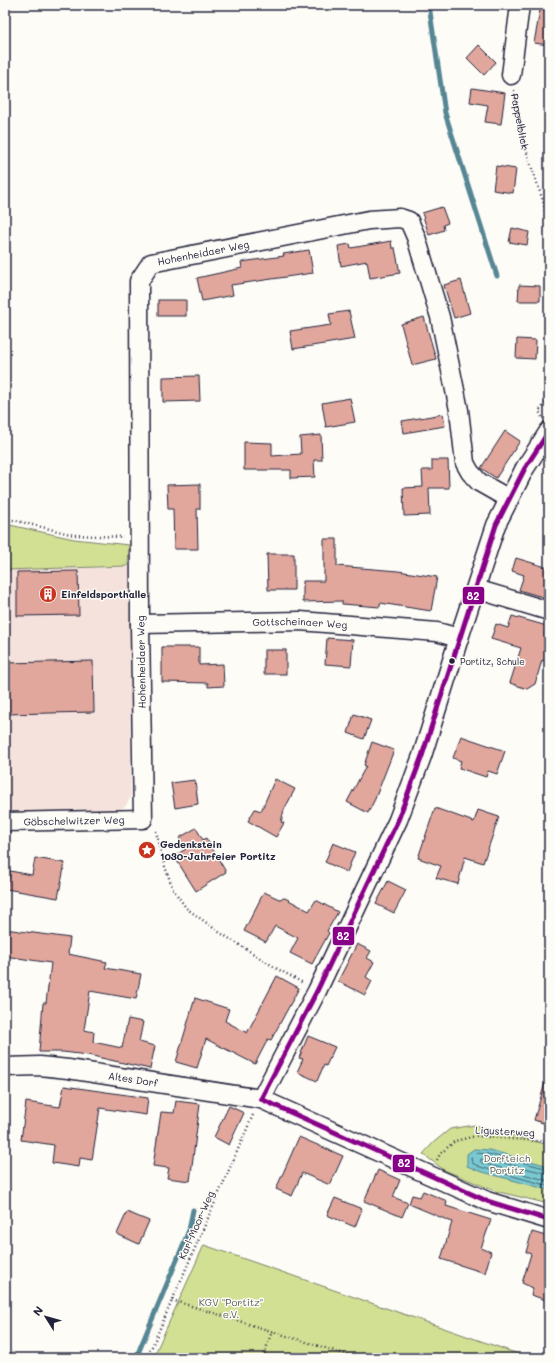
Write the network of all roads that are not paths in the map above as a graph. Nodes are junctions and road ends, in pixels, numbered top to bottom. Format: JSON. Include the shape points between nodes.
{"nodes":[{"id":1,"x":520,"y":5,"type":"edge"},
{"id":2,"x":511,"y":75,"type":"road end"},
{"id":3,"x":549,"y":432,"type":"edge"},
{"id":4,"x":509,"y":499,"type":"junction"},
{"id":5,"x":476,"y":588,"type":"junction"},
{"id":6,"x":549,"y":611,"type":"edge"},
{"id":7,"x":140,"y":624,"type":"junction"},
{"id":8,"x":459,"y":638,"type":"junction"},
{"id":9,"x":143,"y":819,"type":"joint"},
{"id":10,"x":5,"y":822,"type":"edge"},
{"id":11,"x":5,"y":1067,"type":"edge"},
{"id":12,"x":260,"y":1099,"type":"junction"},
{"id":13,"x":549,"y":1220,"type":"edge"}],
"edges":[{"from":1,"to":2,"type":"street"},
{"from":3,"to":4,"type":"street","via":[[525,468]]},
{"from":4,"to":5,"type":"street","via":[[496,525]]},
{"from":4,"to":7,"type":"street","name":"Hohenheidaer Weg","via":[[479,482],[465,463],[459,410],[440,317],[409,221],[400,218],[369,220],[151,263],[140,281]]},
{"from":5,"to":6,"type":"street"},
{"from":5,"to":8,"type":"street"},
{"from":7,"to":8,"type":"street","name":"Gottscheinaer Weg","via":[[300,621],[437,632]]},
{"from":7,"to":9,"type":"street","name":"Hohenheidaer Weg"},
{"from":8,"to":12,"type":"street","via":[[422,756],[398,820],[317,991]]},
{"from":9,"to":10,"type":"street","name":"Göbschelwitzer Weg"},
{"from":11,"to":12,"type":"street","name":"Altes Dorf","via":[[40,1066],[68,1069]]},
{"from":12,"to":13,"type":"street","name":"Altes Dorf","via":[[487,1201]]}]}
